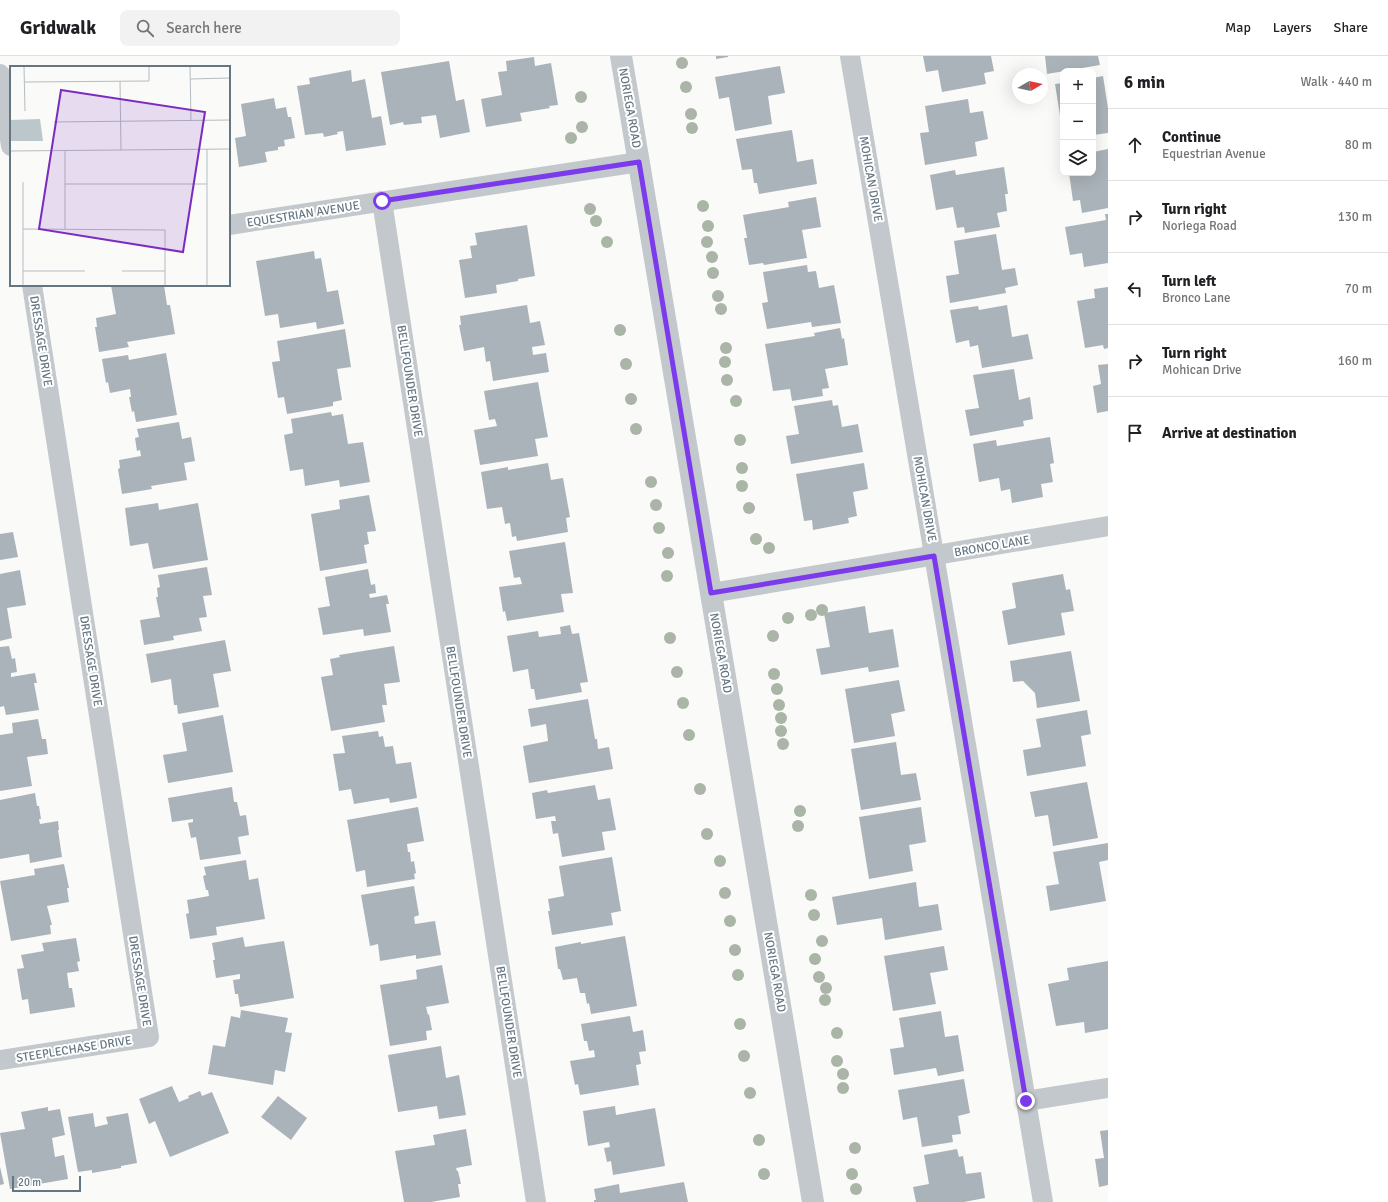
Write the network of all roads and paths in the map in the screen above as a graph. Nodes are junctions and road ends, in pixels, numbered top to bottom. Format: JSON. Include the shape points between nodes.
{"nodes":[{"id":1,"x":621,"y":56,"type":"edge"},
{"id":2,"x":850,"y":56,"type":"edge"},
{"id":3,"x":0,"y":74,"type":"edge"},
{"id":4,"x":10,"y":139,"type":"edge"},
{"id":5,"x":639,"y":162,"type":"junction"},
{"id":6,"x":382,"y":201,"type":"junction"},
{"id":7,"x":230,"y":225,"type":"edge"},
{"id":8,"x":32,"y":286,"type":"edge"},
{"id":9,"x":1108,"y":526,"type":"edge"},
{"id":10,"x":934,"y":556,"type":"junction"},
{"id":11,"x":711,"y":593,"type":"junction"},
{"id":12,"x":149,"y":1037,"type":"joint"},
{"id":13,"x":0,"y":1060,"type":"edge"},
{"id":14,"x":1108,"y":1088,"type":"edge"},
{"id":15,"x":1026,"y":1101,"type":"junction"},
{"id":16,"x":536,"y":1202,"type":"edge"},
{"id":17,"x":813,"y":1202,"type":"edge"},
{"id":18,"x":1043,"y":1202,"type":"edge"}],
"edges":[{"from":1,"to":5,"type":"street","name":"NORIEGA ROAD"},
{"from":2,"to":10,"type":"street","name":"MOHICAN DRIVE"},
{"from":3,"to":4,"type":"street"},
{"from":5,"to":6,"type":"street","name":"EQUESTRIAN AVENUE"},
{"from":5,"to":11,"type":"street","name":"NORIEGA ROAD"},
{"from":6,"to":7,"type":"street","name":"EQUESTRIAN AVENUE"},
{"from":6,"to":16,"type":"street","name":"BELLFOUNDER DRIVE"},
{"from":8,"to":12,"type":"street","name":"DRESSAGE DRIVE"},
{"from":9,"to":10,"type":"street","name":"BRONCO LANE"},
{"from":10,"to":11,"type":"street","name":"BRONCO LANE"},
{"from":10,"to":15,"type":"street","name":"MOHICAN DRIVE"},
{"from":11,"to":17,"type":"street","name":"NORIEGA ROAD"},
{"from":12,"to":13,"type":"street","name":"STEEPLECHASE DRIVE"},
{"from":14,"to":15,"type":"street"},
{"from":15,"to":18,"type":"street","name":"MOHICAN DRIVE"}]}
